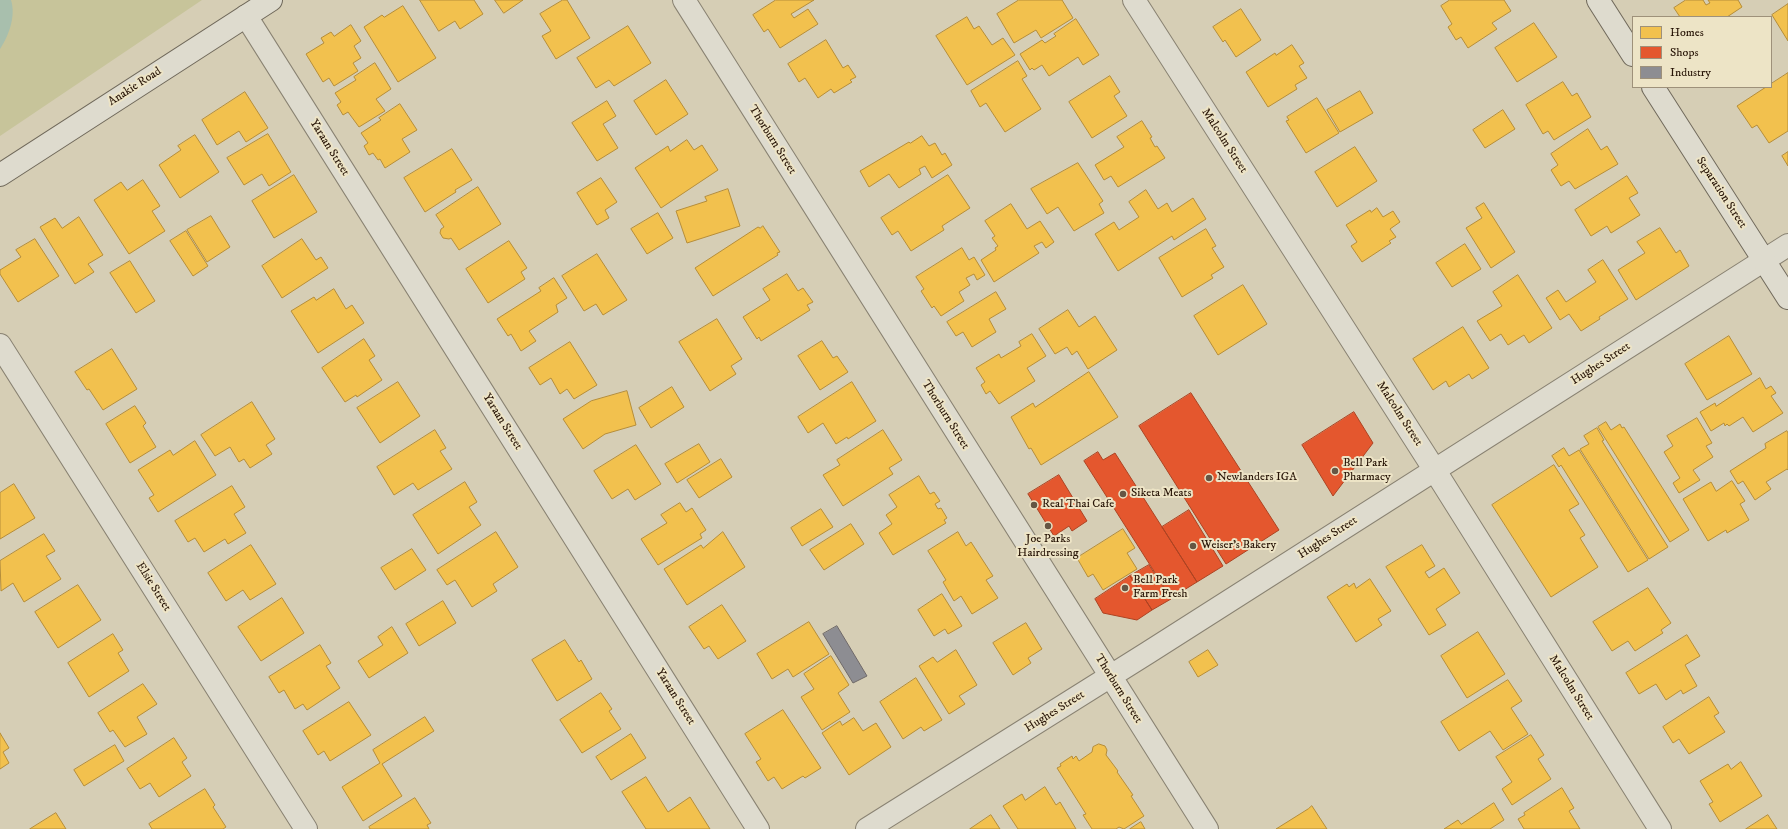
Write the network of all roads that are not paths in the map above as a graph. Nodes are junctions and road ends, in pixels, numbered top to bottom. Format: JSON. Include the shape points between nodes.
{"nodes":[{"id":1,"x":271,"y":0,"type":"edge"},
{"id":2,"x":684,"y":0,"type":"edge"},
{"id":3,"x":1134,"y":0,"type":"edge"},
{"id":4,"x":1598,"y":0,"type":"edge"},
{"id":5,"x":246,"y":16,"type":"junction"},
{"id":6,"x":1632,"y":53,"type":"edge"},
{"id":7,"x":1654,"y":88,"type":"edge"},
{"id":8,"x":0,"y":175,"type":"edge"},
{"id":9,"x":1788,"y":245,"type":"edge"},
{"id":10,"x":1764,"y":260,"type":"junction"},
{"id":11,"x":1788,"y":298,"type":"edge"},
{"id":12,"x":0,"y":345,"type":"edge"},
{"id":13,"x":1434,"y":470,"type":"junction"},
{"id":14,"x":1110,"y":677,"type":"junction"},
{"id":15,"x":306,"y":829,"type":"edge"},
{"id":16,"x":758,"y":829,"type":"edge"},
{"id":17,"x":867,"y":829,"type":"edge"},
{"id":18,"x":1207,"y":829,"type":"edge"},
{"id":19,"x":1660,"y":829,"type":"edge"}],
"edges":[{"from":1,"to":5,"type":"street","name":"Anakie Road"},
{"from":2,"to":14,"type":"street","name":"Thorburn Street"},
{"from":3,"to":13,"type":"street","name":"Malcolm Street"},
{"from":4,"to":6,"type":"street"},
{"from":5,"to":8,"type":"street","name":"Anakie Road"},
{"from":5,"to":16,"type":"street","name":"Yaraan Street"},
{"from":7,"to":10,"type":"street","name":"Separation Street"},
{"from":9,"to":10,"type":"street","name":"Hughes Street"},
{"from":10,"to":11,"type":"street","name":"Separation Street"},
{"from":10,"to":13,"type":"street","name":"Hughes Street"},
{"from":12,"to":15,"type":"street","name":"Elsie Street"},
{"from":13,"to":14,"type":"street","name":"Hughes Street"},
{"from":13,"to":19,"type":"street","name":"Malcolm Street"},
{"from":14,"to":17,"type":"street","name":"Hughes Street"},
{"from":14,"to":18,"type":"street","name":"Thorburn Street"}]}
